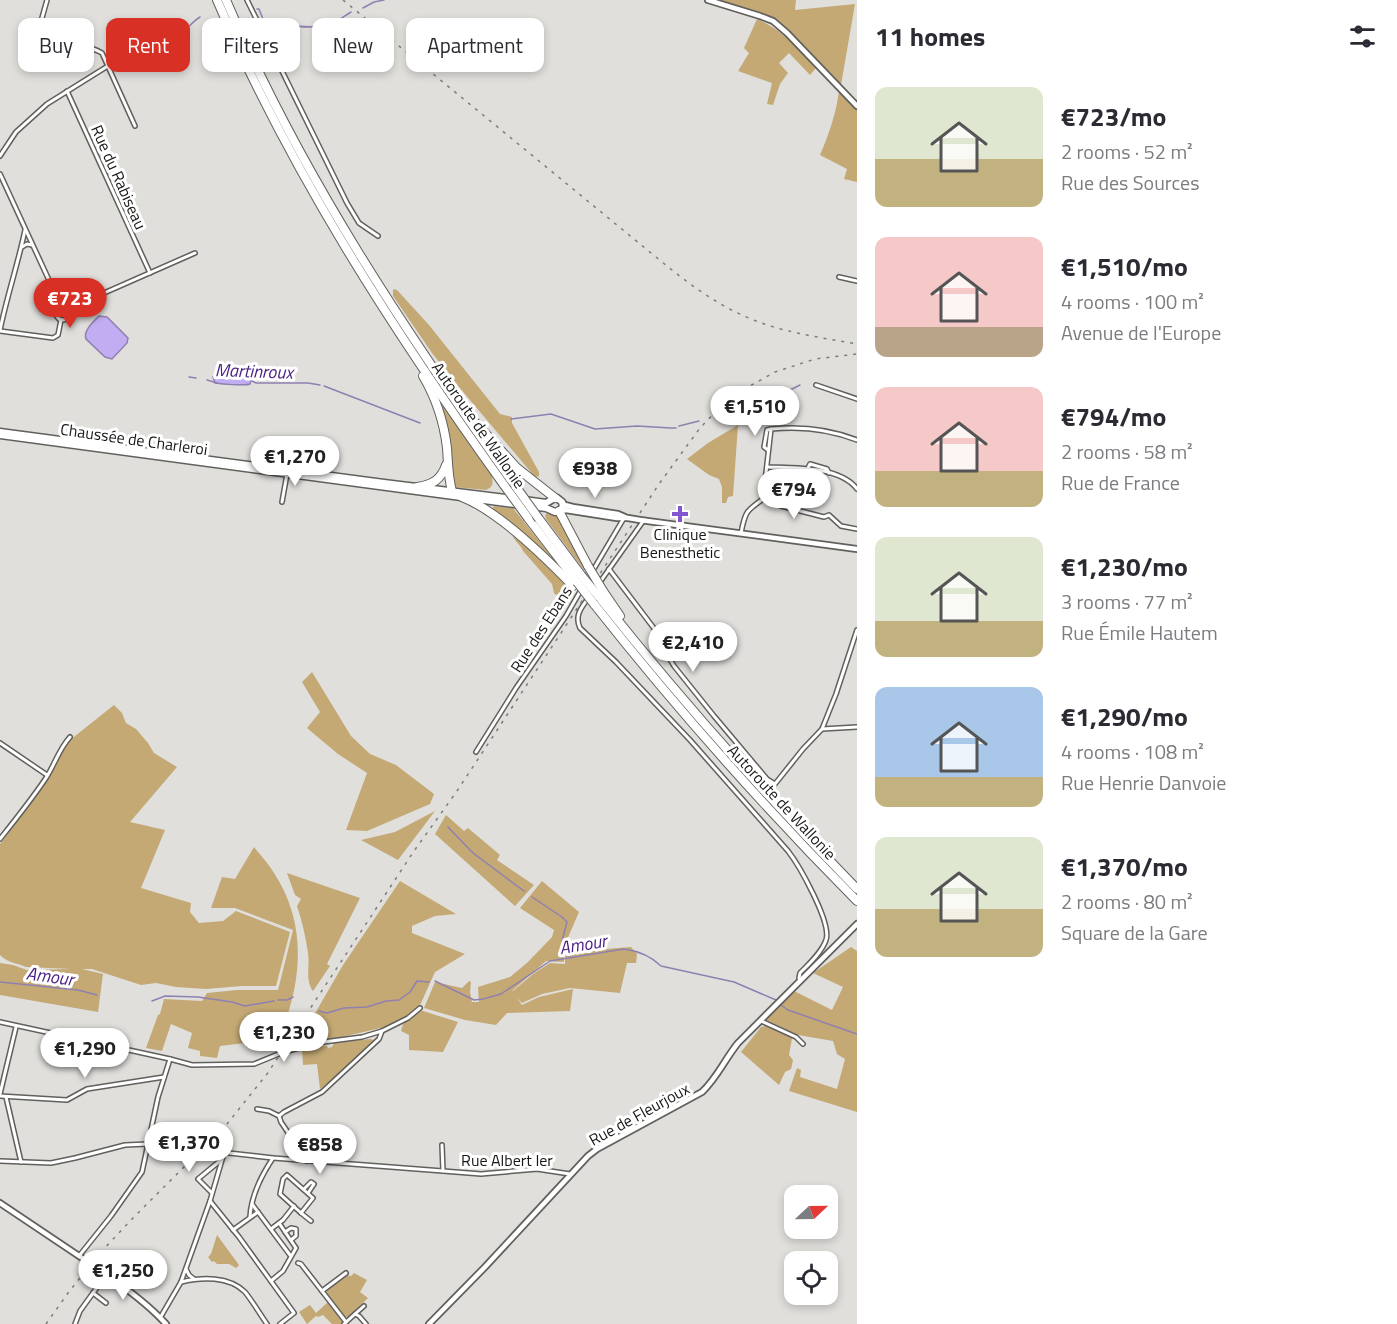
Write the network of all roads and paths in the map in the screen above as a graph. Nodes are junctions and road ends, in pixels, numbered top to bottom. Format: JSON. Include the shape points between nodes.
{"nodes":[{"id":1,"x":47,"y":0,"type":"edge"},
{"id":2,"x":217,"y":0,"type":"edge"},
{"id":3,"x":225,"y":0,"type":"edge"},
{"id":4,"x":247,"y":0,"type":"edge"},
{"id":5,"x":708,"y":0,"type":"edge"},
{"id":6,"x":42,"y":18,"type":"edge"},
{"id":7,"x":94,"y":49,"type":"edge"},
{"id":8,"x":106,"y":61,"type":"edge"},
{"id":9,"x":106,"y":66,"type":"edge"},
{"id":10,"x":111,"y":72,"type":"edge"},
{"id":11,"x":67,"y":91,"type":"junction"},
{"id":12,"x":857,"y":106,"type":"edge"},
{"id":13,"x":135,"y":126,"type":"dead end"},
{"id":14,"x":0,"y":156,"type":"edge"},
{"id":15,"x":0,"y":174,"type":"edge"},
{"id":16,"x":25,"y":229,"type":"junction"},
{"id":17,"x":378,"y":236,"type":"dead end"},
{"id":18,"x":349,"y":244,"type":"junction"},
{"id":19,"x":33,"y":245,"type":"junction"},
{"id":20,"x":22,"y":247,"type":"junction"},
{"id":21,"x":195,"y":253,"type":"dead end"},
{"id":22,"x":358,"y":258,"type":"junction"},
{"id":23,"x":150,"y":273,"type":"junction"},
{"id":24,"x":839,"y":277,"type":"dead end"},
{"id":25,"x":857,"y":282,"type":"edge"},
{"id":26,"x":60,"y":304,"type":"junction"},
{"id":27,"x":70,"y":308,"type":"junction"},
{"id":28,"x":61,"y":320,"type":"junction"},
{"id":29,"x":0,"y":330,"type":"edge"},
{"id":30,"x":414,"y":355,"type":"junction"},
{"id":31,"x":816,"y":385,"type":"dead end"},
{"id":32,"x":857,"y":399,"type":"edge"},
{"id":33,"x":464,"y":415,"type":"junction"},
{"id":34,"x":0,"y":433,"type":"edge"},
{"id":35,"x":857,"y":440,"type":"edge"},
{"id":36,"x":447,"y":461,"type":"junction"},
{"id":37,"x":767,"y":466,"type":"junction"},
{"id":38,"x":287,"y":472,"type":"junction"},
{"id":39,"x":417,"y":487,"type":"junction"},
{"id":40,"x":857,"y":489,"type":"edge"},
{"id":41,"x":457,"y":495,"type":"junction"},
{"id":42,"x":488,"y":498,"type":"junction"},
{"id":43,"x":763,"y":499,"type":"junction"},
{"id":44,"x":282,"y":502,"type":"dead end"},
{"id":45,"x":554,"y":503,"type":"junction"},
{"id":46,"x":486,"y":510,"type":"junction"},
{"id":47,"x":560,"y":511,"type":"junction"},
{"id":48,"x":593,"y":514,"type":"junction"},
{"id":49,"x":605,"y":514,"type":"junction"},
{"id":50,"x":569,"y":516,"type":"joint"},
{"id":51,"x":627,"y":518,"type":"junction"},
{"id":52,"x":642,"y":520,"type":"junction"},
{"id":53,"x":566,"y":525,"type":"junction"},
{"id":54,"x":857,"y":530,"type":"edge"},
{"id":55,"x":741,"y":533,"type":"junction"},
{"id":56,"x":857,"y":547,"type":"edge"},
{"id":57,"x":609,"y":569,"type":"junction"},
{"id":58,"x":577,"y":581,"type":"junction"},
{"id":59,"x":599,"y":597,"type":"junction"},
{"id":60,"x":857,"y":630,"type":"edge"},
{"id":61,"x":857,"y":726,"type":"edge"},
{"id":62,"x":822,"y":729,"type":"junction"},
{"id":63,"x":70,"y":737,"type":"dead end"},
{"id":64,"x":0,"y":743,"type":"edge"},
{"id":65,"x":476,"y":752,"type":"dead end"},
{"id":66,"x":47,"y":775,"type":"junction"},
{"id":67,"x":0,"y":839,"type":"edge"},
{"id":68,"x":857,"y":889,"type":"edge"},
{"id":69,"x":857,"y":901,"type":"edge"},
{"id":70,"x":855,"y":926,"type":"edge"},
{"id":71,"x":800,"y":981,"type":"junction"},
{"id":72,"x":420,"y":1008,"type":"dead end"},
{"id":73,"x":761,"y":1021,"type":"junction"},
{"id":74,"x":0,"y":1023,"type":"edge"},
{"id":75,"x":16,"y":1027,"type":"junction"},
{"id":76,"x":382,"y":1031,"type":"junction"},
{"id":77,"x":803,"y":1044,"type":"dead end"},
{"id":78,"x":170,"y":1059,"type":"junction"},
{"id":79,"x":164,"y":1077,"type":"junction"},
{"id":80,"x":0,"y":1095,"type":"edge"},
{"id":81,"x":6,"y":1097,"type":"junction"},
{"id":82,"x":257,"y":1109,"type":"dead end"},
{"id":83,"x":279,"y":1116,"type":"junction"},
{"id":84,"x":148,"y":1144,"type":"junction"},
{"id":85,"x":442,"y":1145,"type":"dead end"},
{"id":86,"x":224,"y":1153,"type":"junction"},
{"id":87,"x":273,"y":1158,"type":"junction"},
{"id":88,"x":222,"y":1160,"type":"junction"},
{"id":89,"x":0,"y":1161,"type":"edge"},
{"id":90,"x":307,"y":1161,"type":"junction"},
{"id":91,"x":21,"y":1162,"type":"junction"},
{"id":92,"x":443,"y":1171,"type":"junction"},
{"id":93,"x":571,"y":1174,"type":"junction"},
{"id":94,"x":304,"y":1189,"type":"junction"},
{"id":95,"x":212,"y":1193,"type":"junction"},
{"id":96,"x":308,"y":1193,"type":"junction"},
{"id":97,"x":210,"y":1201,"type":"junction"},
{"id":98,"x":0,"y":1203,"type":"edge"},
{"id":99,"x":252,"y":1204,"type":"junction"},
{"id":100,"x":294,"y":1206,"type":"junction"},
{"id":101,"x":258,"y":1212,"type":"junction"},
{"id":102,"x":301,"y":1213,"type":"junction"},
{"id":103,"x":250,"y":1217,"type":"junction"},
{"id":104,"x":311,"y":1221,"type":"dead end"},
{"id":105,"x":279,"y":1223,"type":"junction"},
{"id":106,"x":270,"y":1229,"type":"junction"},
{"id":107,"x":233,"y":1230,"type":"junction"},
{"id":108,"x":285,"y":1232,"type":"junction"},
{"id":109,"x":291,"y":1240,"type":"junction"},
{"id":110,"x":79,"y":1256,"type":"junction"},
{"id":111,"x":290,"y":1256,"type":"junction"},
{"id":112,"x":298,"y":1263,"type":"dead end"},
{"id":113,"x":186,"y":1269,"type":"junction"},
{"id":114,"x":346,"y":1273,"type":"dead end"},
{"id":115,"x":106,"y":1275,"type":"junction"},
{"id":116,"x":194,"y":1279,"type":"junction"},
{"id":117,"x":271,"y":1281,"type":"junction"},
{"id":118,"x":181,"y":1282,"type":"junction"},
{"id":119,"x":321,"y":1291,"type":"junction"},
{"id":120,"x":93,"y":1293,"type":"junction"},
{"id":121,"x":106,"y":1303,"type":"dead end"},
{"id":122,"x":364,"y":1306,"type":"dead end"},
{"id":123,"x":355,"y":1314,"type":"junction"},
{"id":124,"x":160,"y":1318,"type":"junction"},
{"id":125,"x":345,"y":1323,"type":"edge"},
{"id":126,"x":75,"y":1324,"type":"edge"},
{"id":127,"x":166,"y":1324,"type":"edge"},
{"id":128,"x":267,"y":1324,"type":"edge"},
{"id":129,"x":280,"y":1324,"type":"edge"},
{"id":130,"x":366,"y":1324,"type":"edge"},
{"id":131,"x":429,"y":1324,"type":"edge"}],
"edges":[{"from":1,"to":6,"type":"street"},
{"from":2,"to":18,"type":"highway","name":"Autoroute de Wallonie","via":[[277,126]]},
{"from":3,"to":18,"type":"highway","name":"Autoroute de Wallonie","via":[[261,78]]},
{"from":4,"to":17,"type":"street","via":[[347,203],[359,223]]},
{"from":5,"to":12,"type":"main road","via":[[773,21]]},
{"from":7,"to":8,"type":"street"},
{"from":9,"to":11,"type":"street"},
{"from":10,"to":13,"type":"street"},
{"from":11,"to":14,"type":"street","via":[[29,119]]},
{"from":11,"to":23,"type":"street","name":"Rue du Rabiseau"},
{"from":15,"to":16,"type":"street"},
{"from":16,"to":19,"type":"street"},
{"from":16,"to":20,"type":"street"},
{"from":18,"to":22,"type":"highway","name":"Autoroute de Wallonie"},
{"from":19,"to":20,"type":"street"},
{"from":19,"to":26,"type":"street"},
{"from":20,"to":29,"type":"street"},
{"from":21,"to":23,"type":"street"},
{"from":22,"to":30,"type":"highway","name":"Autoroute de Wallonie"},
{"from":22,"to":33,"type":"highway","name":"Autoroute de Wallonie"},
{"from":23,"to":27,"type":"street"},
{"from":24,"to":25,"type":"street"},
{"from":26,"to":27,"type":"street"},
{"from":26,"to":28,"type":"street","via":[[54,313]]},
{"from":27,"to":28,"type":"street","via":[[70,316]]},
{"from":28,"to":29,"type":"street","via":[[58,335],[52,338]]},
{"from":30,"to":36,"type":"highway","via":[[443,424]]},
{"from":30,"to":58,"type":"highway","name":"Autoroute de Wallonie","bridge":true,"via":[[504,485]]},
{"from":31,"to":32,"type":"street"},
{"from":33,"to":45,"type":"highway"},
{"from":33,"to":58,"type":"highway","name":"Autoroute de Wallonie","bridge":true,"via":[[539,519]]},
{"from":34,"to":38,"type":"main road","name":"Chaussée de Charleroi"},
{"from":35,"to":37,"type":"street","via":[[818,429],[771,429]]},
{"from":36,"to":39,"type":"highway","via":[[436,482]]},
{"from":36,"to":41,"type":"highway"},
{"from":37,"to":40,"type":"street","via":[[810,465],[828,469]]},
{"from":37,"to":43,"type":"street"},
{"from":38,"to":39,"type":"main road","name":"Chaussée de Charleroi"},
{"from":38,"to":41,"type":"main road","name":"Chaussée de Charleroi"},
{"from":38,"to":44,"type":"street"},
{"from":39,"to":41,"type":"main road","name":"Chaussée de Charleroi"},
{"from":41,"to":42,"type":"main road","name":"Chaussée de Charleroi"},
{"from":41,"to":42,"type":"main road","name":"Chaussée de Charleroi"},
{"from":41,"to":46,"type":"highway"},
{"from":42,"to":45,"type":"main road","name":"Chaussée de Charleroi"},
{"from":42,"to":46,"type":"highway"},
{"from":43,"to":54,"type":"street","via":[[824,517],[829,515],[841,526]]},
{"from":43,"to":55,"type":"street","via":[[744,516]]},
{"from":45,"to":47,"type":"main road","via":[[562,507]]},
{"from":45,"to":49,"type":"main road"},
{"from":46,"to":58,"type":"highway"},
{"from":47,"to":48,"type":"main road"},
{"from":47,"to":53,"type":"highway"},
{"from":48,"to":49,"type":"main road"},
{"from":48,"to":50,"type":"main road"},
{"from":49,"to":51,"type":"main road"},
{"from":50,"to":53,"type":"highway"},
{"from":51,"to":52,"type":"main road","bridge":true},
{"from":51,"to":65,"type":"street","name":"Rue des Ebans"},
{"from":52,"to":55,"type":"main road"},
{"from":52,"to":57,"type":"street"},
{"from":53,"to":59,"type":"highway","bridge":true},
{"from":55,"to":56,"type":"main road"},
{"from":57,"to":62,"type":"street","via":[[660,637],[687,683],[770,782],[775,784]]},
{"from":57,"to":71,"type":"street","via":[[579,612],[580,628],[690,740],[793,857],[827,932],[826,940],[800,973]]},
{"from":58,"to":59,"type":"highway","name":"Autoroute de Wallonie","bridge":true},
{"from":58,"to":59,"type":"highway","bridge":true,"via":[[585,599]]},
{"from":59,"to":68,"type":"highway","name":"Autoroute de Wallonie","via":[[747,773]]},
{"from":59,"to":69,"type":"highway","name":"Autoroute de Wallonie","via":[[699,731]]},
{"from":60,"to":62,"type":"street"},
{"from":61,"to":62,"type":"street"},
{"from":63,"to":66,"type":"street"},
{"from":64,"to":66,"type":"street"},
{"from":66,"to":67,"type":"street"},
{"from":70,"to":71,"type":"main road","name":"Rue de Fleurjoux"},
{"from":71,"to":73,"type":"main road","name":"Rue de Fleurjoux"},
{"from":72,"to":76,"type":"street"},
{"from":73,"to":77,"type":"street","via":[[795,1036]]},
{"from":73,"to":93,"type":"main road","name":"Rue de Fleurjoux","via":[[731,1052],[702,1092],[597,1149]]},
{"from":74,"to":75,"type":"street"},
{"from":75,"to":78,"type":"street"},
{"from":75,"to":80,"type":"street"},
{"from":76,"to":78,"type":"street","via":[[316,1043],[254,1064],[192,1065]]},
{"from":76,"to":83,"type":"street","via":[[379,1039],[322,1092]]},
{"from":78,"to":79,"type":"street"},
{"from":79,"to":81,"type":"street","via":[[87,1089],[67,1100]]},
{"from":79,"to":84,"type":"street"},
{"from":80,"to":81,"type":"street"},
{"from":81,"to":91,"type":"street"},
{"from":82,"to":83,"type":"street"},
{"from":83,"to":90,"type":"street"},
{"from":84,"to":86,"type":"street","name":"Rue Albert Ier"},
{"from":84,"to":91,"type":"street","name":"Rue Albert Ier","via":[[56,1162]]},
{"from":84,"to":110,"type":"street","via":[[142,1172]]},
{"from":85,"to":92,"type":"street","name":"Rue Albert Ier"},
{"from":86,"to":87,"type":"street","name":"Rue Albert Ier"},
{"from":86,"to":88,"type":"street"},
{"from":87,"to":90,"type":"street","name":"Rue Albert Ier"},
{"from":87,"to":99,"type":"street","via":[[258,1182]]},
{"from":88,"to":95,"type":"street"},
{"from":88,"to":95,"type":"street","via":[[198,1179]]},
{"from":89,"to":91,"type":"street","name":"Rue Albert Ier"},
{"from":90,"to":92,"type":"street","name":"Rue Albert Ier"},
{"from":92,"to":93,"type":"street","name":"Rue Albert Ier","via":[[481,1174],[537,1169]]},
{"from":93,"to":131,"type":"main road","name":"Rue de Fleurjoux"},
{"from":94,"to":96,"type":"street"},
{"from":94,"to":96,"type":"street","via":[[311,1182],[315,1185]]},
{"from":94,"to":100,"type":"street","via":[[287,1175],[284,1177],[280,1194]]},
{"from":95,"to":97,"type":"street"},
{"from":96,"to":102,"type":"street","via":[[313,1198]]},
{"from":97,"to":107,"type":"street"},
{"from":97,"to":113,"type":"street"},
{"from":98,"to":110,"type":"main road"},
{"from":99,"to":101,"type":"street"},
{"from":99,"to":103,"type":"street"},
{"from":100,"to":102,"type":"street"},
{"from":100,"to":105,"type":"street"},
{"from":101,"to":103,"type":"street"},
{"from":101,"to":106,"type":"street"},
{"from":102,"to":104,"type":"street"},
{"from":103,"to":107,"type":"street"},
{"from":105,"to":106,"type":"street"},
{"from":105,"to":108,"type":"street"},
{"from":106,"to":111,"type":"street"},
{"from":107,"to":117,"type":"street"},
{"from":108,"to":109,"type":"street"},
{"from":108,"to":109,"type":"street","via":[[296,1229]]},
{"from":109,"to":111,"type":"street","via":[[296,1248]]},
{"from":110,"to":115,"type":"main road","bridge":true},
{"from":111,"to":117,"type":"street","via":[[283,1271]]},
{"from":112,"to":119,"type":"street"},
{"from":113,"to":116,"type":"street"},
{"from":113,"to":118,"type":"street"},
{"from":114,"to":119,"type":"street"},
{"from":115,"to":120,"type":"street"},
{"from":115,"to":124,"type":"main road"},
{"from":116,"to":118,"type":"street"},
{"from":116,"to":128,"type":"street","via":[[232,1283],[244,1291]]},
{"from":117,"to":129,"type":"street","via":[[294,1313]]},
{"from":118,"to":124,"type":"street"},
{"from":119,"to":125,"type":"street"},
{"from":120,"to":121,"type":"street"},
{"from":120,"to":126,"type":"street"},
{"from":122,"to":123,"type":"street"},
{"from":123,"to":125,"type":"street"},
{"from":123,"to":130,"type":"street"},
{"from":124,"to":127,"type":"main road"}]}
